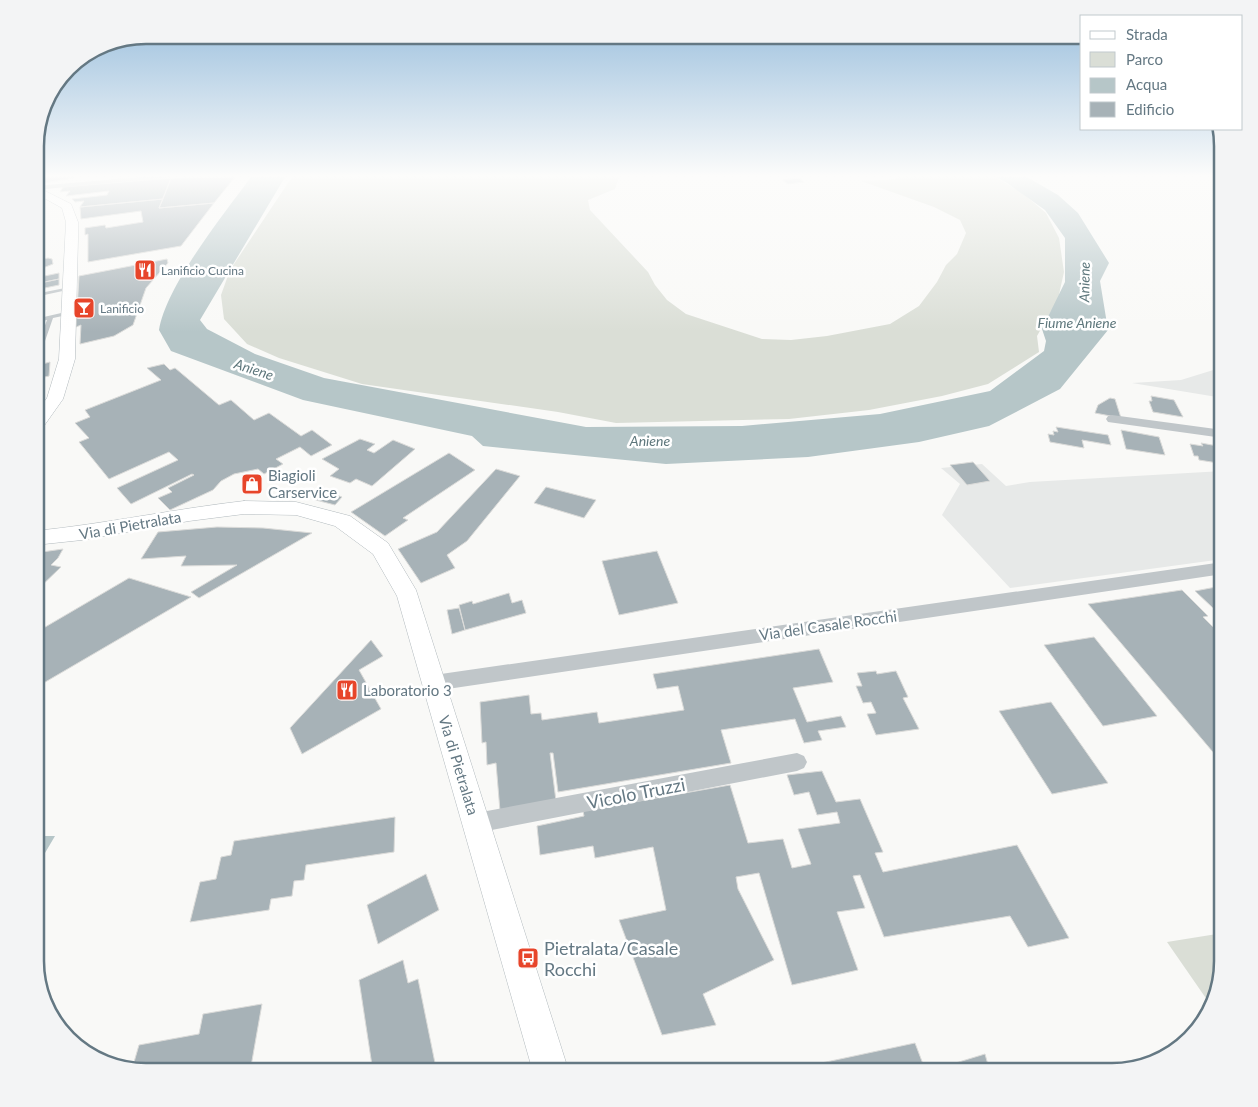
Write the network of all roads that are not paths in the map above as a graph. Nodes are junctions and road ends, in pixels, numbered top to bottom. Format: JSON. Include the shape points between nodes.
{"nodes":[{"id":1,"x":72,"y":229,"type":"edge"},
{"id":2,"x":70,"y":288,"type":"junction"},
{"id":3,"x":44,"y":294,"type":"edge"},
{"id":4,"x":70,"y":313,"type":"junction"},
{"id":5,"x":51,"y":317,"type":"junction"},
{"id":6,"x":44,"y":319,"type":"edge"},
{"id":7,"x":44,"y":336,"type":"edge"},
{"id":8,"x":44,"y":414,"type":"edge"},
{"id":9,"x":1112,"y":418,"type":"dead end"},
{"id":10,"x":1214,"y":433,"type":"edge"},
{"id":11,"x":44,"y":537,"type":"edge"},
{"id":12,"x":1214,"y":569,"type":"edge"},
{"id":13,"x":434,"y":684,"type":"junction"},
{"id":14,"x":797,"y":762,"type":"dead end"},
{"id":15,"x":476,"y":823,"type":"junction"},
{"id":16,"x":548,"y":1063,"type":"edge"}],
"edges":[{"from":1,"to":2,"type":"street"},
{"from":2,"to":3,"type":"lane"},
{"from":2,"to":4,"type":"street"},
{"from":4,"to":5,"type":"lane"},
{"from":4,"to":8,"type":"street","via":[[62,380],[55,399]]},
{"from":5,"to":6,"type":"lane"},
{"from":5,"to":7,"type":"lane"},
{"from":9,"to":10,"type":"street"},
{"from":11,"to":13,"type":"street","name":"Via di Pietralata","via":[[253,507],[293,507],[329,514],[364,534],[393,564],[408,596]]},
{"from":12,"to":13,"type":"street","name":"Via del Casale Rocchi"},
{"from":13,"to":15,"type":"street","name":"Via di Pietralata"},
{"from":14,"to":15,"type":"street","name":"Vicolo Truzzi"},
{"from":15,"to":16,"type":"street","name":"Via di Pietralata"}]}
